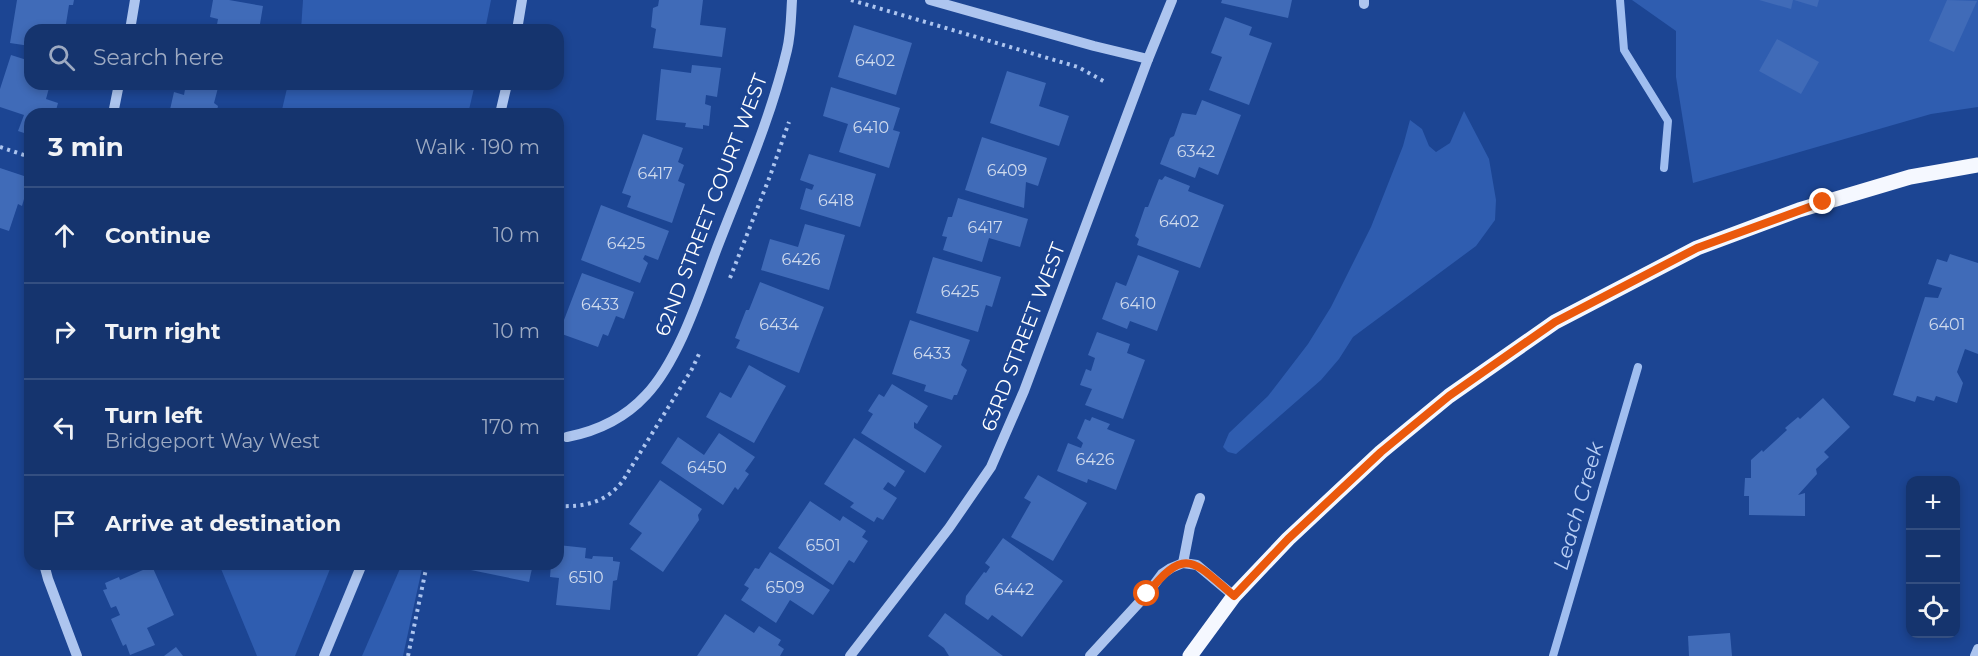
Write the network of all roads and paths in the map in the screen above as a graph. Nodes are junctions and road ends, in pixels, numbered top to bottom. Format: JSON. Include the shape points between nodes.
{"nodes":[{"id":1,"x":135,"y":0,"type":"edge"},
{"id":2,"x":522,"y":0,"type":"edge"},
{"id":3,"x":792,"y":0,"type":"edge"},
{"id":4,"x":851,"y":0,"type":"edge"},
{"id":5,"x":930,"y":0,"type":"edge"},
{"id":6,"x":1172,"y":0,"type":"edge"},
{"id":7,"x":131,"y":24,"type":"edge"},
{"id":8,"x":518,"y":24,"type":"edge"},
{"id":9,"x":1148,"y":59,"type":"junction"},
{"id":10,"x":1107,"y":83,"type":"dead end"},
{"id":11,"x":118,"y":90,"type":"edge"},
{"id":12,"x":506,"y":90,"type":"edge"},
{"id":13,"x":114,"y":108,"type":"edge"},
{"id":14,"x":501,"y":108,"type":"edge"},
{"id":15,"x":0,"y":147,"type":"edge"},
{"id":16,"x":24,"y":155,"type":"edge"},
{"id":17,"x":1978,"y":165,"type":"edge"},
{"id":18,"x":567,"y":437,"type":"dead end"},
{"id":19,"x":1200,"y":498,"type":"dead end"},
{"id":20,"x":1183,"y":563,"type":"junction"},
{"id":21,"x":46,"y":570,"type":"edge"},
{"id":22,"x":360,"y":570,"type":"edge"},
{"id":23,"x":426,"y":570,"type":"edge"},
{"id":24,"x":1234,"y":596,"type":"junction"},
{"id":25,"x":1978,"y":650,"type":"edge"},
{"id":26,"x":77,"y":656,"type":"edge"},
{"id":27,"x":324,"y":656,"type":"edge"},
{"id":28,"x":408,"y":656,"type":"edge"},
{"id":29,"x":850,"y":656,"type":"edge"},
{"id":30,"x":1090,"y":656,"type":"edge"},
{"id":31,"x":1190,"y":656,"type":"edge"},
{"id":32,"x":1976,"y":656,"type":"edge"}],
"edges":[{"from":1,"to":7,"type":"street"},
{"from":2,"to":8,"type":"street"},
{"from":3,"to":18,"type":"street","name":"62ND STREET COURT WEST","via":[[787,49],[768,113],[672,358],[632,409],[612,423]]},
{"from":4,"to":10,"type":"path","via":[[1078,67]]},
{"from":5,"to":9,"type":"street"},
{"from":6,"to":9,"type":"street","name":"63RD STREET WEST"},
{"from":9,"to":29,"type":"street","name":"63RD STREET WEST","via":[[1024,391],[991,467]]},
{"from":11,"to":13,"type":"street"},
{"from":12,"to":14,"type":"street"},
{"from":15,"to":16,"type":"path"},
{"from":17,"to":24,"type":"main road","via":[[1910,177],[1799,210],[1697,248],[1555,322],[1449,396],[1381,452]]},
{"from":19,"to":20,"type":"street"},
{"from":20,"to":24,"type":"street","via":[[1197,565]]},
{"from":20,"to":30,"type":"street","via":[[1162,574]]},
{"from":21,"to":26,"type":"street"},
{"from":22,"to":27,"type":"street"},
{"from":23,"to":28,"type":"path"},
{"from":24,"to":31,"type":"main road"},
{"from":25,"to":32,"type":"street"}]}
